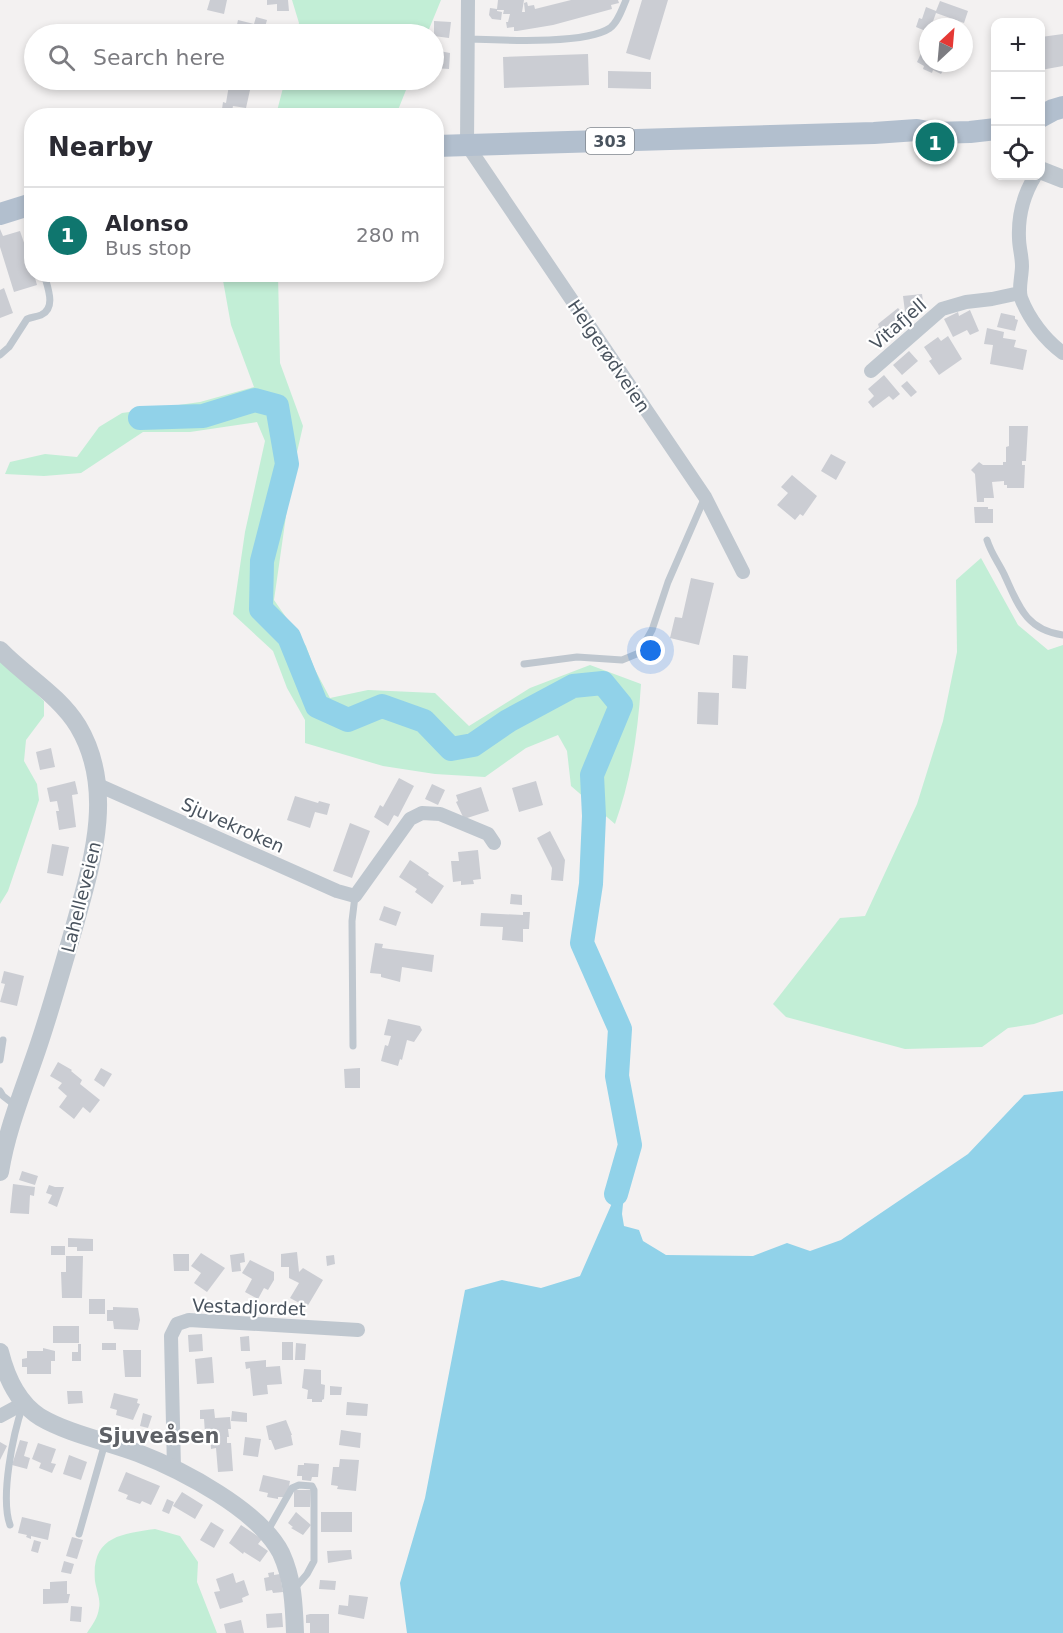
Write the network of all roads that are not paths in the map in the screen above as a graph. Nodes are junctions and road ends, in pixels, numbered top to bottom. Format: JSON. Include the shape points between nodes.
{"nodes":[{"id":1,"x":468,"y":0,"type":"edge"},
{"id":2,"x":626,"y":0,"type":"edge"},
{"id":3,"x":467,"y":39,"type":"junction"},
{"id":4,"x":991,"y":117,"type":"edge"},
{"id":5,"x":917,"y":130,"type":"junction"},
{"id":6,"x":991,"y":130,"type":"edge"},
{"id":7,"x":467,"y":145,"type":"junction"},
{"id":8,"x":444,"y":146,"type":"edge"},
{"id":9,"x":1045,"y":172,"type":"edge"},
{"id":10,"x":1063,"y":179,"type":"edge"},
{"id":11,"x":1033,"y":180,"type":"edge"},
{"id":12,"x":24,"y":206,"type":"edge"},
{"id":13,"x":0,"y":214,"type":"edge"},
{"id":14,"x":46,"y":282,"type":"edge"},
{"id":15,"x":1020,"y":292,"type":"junction"},
{"id":16,"x":1063,"y":353,"type":"edge"},
{"id":17,"x":0,"y":355,"type":"edge"},
{"id":18,"x":871,"y":371,"type":"dead end"},
{"id":19,"x":705,"y":497,"type":"junction"},
{"id":20,"x":987,"y":540,"type":"dead end"},
{"id":21,"x":743,"y":572,"type":"dead end"},
{"id":22,"x":1063,"y":634,"type":"edge"},
{"id":23,"x":0,"y":650,"type":"edge"},
{"id":24,"x":524,"y":664,"type":"dead end"},
{"id":25,"x":98,"y":785,"type":"junction"},
{"id":26,"x":494,"y":843,"type":"dead end"},
{"id":27,"x":355,"y":896,"type":"junction"},
{"id":28,"x":3,"y":1040,"type":"dead end"},
{"id":29,"x":353,"y":1047,"type":"dead end"},
{"id":30,"x":0,"y":1060,"type":"edge"},
{"id":31,"x":0,"y":1091,"type":"edge"},
{"id":32,"x":16,"y":1106,"type":"junction"},
{"id":33,"x":0,"y":1172,"type":"edge"},
{"id":34,"x":358,"y":1330,"type":"dead end"},
{"id":35,"x":1,"y":1362,"type":"edge"},
{"id":36,"x":24,"y":1402,"type":"junction"},
{"id":37,"x":0,"y":1416,"type":"edge"},
{"id":38,"x":105,"y":1443,"type":"junction"},
{"id":39,"x":174,"y":1469,"type":"junction"},
{"id":40,"x":10,"y":1525,"type":"dead end"},
{"id":41,"x":267,"y":1533,"type":"junction"},
{"id":42,"x":79,"y":1534,"type":"dead end"},
{"id":43,"x":293,"y":1590,"type":"junction"},
{"id":44,"x":296,"y":1633,"type":"edge"}],
"edges":[{"from":1,"to":3,"type":"street"},
{"from":2,"to":3,"type":"lane","via":[[617,20],[598,33],[568,39]]},
{"from":3,"to":7,"type":"street"},
{"from":4,"to":5,"type":"main road","number":"303","via":[[932,124]]},
{"from":5,"to":6,"type":"main road","number":"303","via":[[933,133]]},
{"from":5,"to":7,"type":"main road","number":"303"},
{"from":7,"to":8,"type":"main road","number":"303"},
{"from":7,"to":19,"type":"street","name":"Helgerødveien"},
{"from":9,"to":10,"type":"street"},
{"from":11,"to":15,"type":"street","via":[[1025,193],[1021,215]]},
{"from":12,"to":13,"type":"main road"},
{"from":14,"to":17,"type":"lane","via":[[48,308],[44,314],[27,319]]},
{"from":15,"to":16,"type":"street","via":[[1032,320]]},
{"from":15,"to":18,"type":"street","name":"Vitafjell","via":[[942,309]]},
{"from":19,"to":21,"type":"street","name":"Helgerødveien"},
{"from":19,"to":24,"type":"lane","via":[[674,566],[652,630],[639,653],[622,660],[578,657]]},
{"from":20,"to":22,"type":"lane","via":[[1027,617],[1041,629]]},
{"from":23,"to":25,"type":"street","name":"Lahelleveien","via":[[64,708],[77,725],[94,761]]},
{"from":25,"to":27,"type":"street","name":"Sjuvekroken"},
{"from":25,"to":32,"type":"street","name":"Lahelleveien","via":[[97,839],[86,888],[54,998]]},
{"from":26,"to":27,"type":"street","via":[[488,834],[450,818],[422,813],[410,819]]},
{"from":27,"to":29,"type":"lane"},
{"from":28,"to":30,"type":"lane"},
{"from":31,"to":32,"type":"lane"},
{"from":32,"to":33,"type":"street","name":"Lahelleveien"},
{"from":34,"to":39,"type":"street","name":"Vestadjordet","via":[[189,1320],[177,1324],[171,1336]]},
{"from":35,"to":36,"type":"street"},
{"from":36,"to":37,"type":"street"},
{"from":36,"to":38,"type":"street","via":[[39,1416]]},
{"from":36,"to":40,"type":"lane","via":[[4,1492]]},
{"from":38,"to":39,"type":"street"},
{"from":38,"to":42,"type":"lane"},
{"from":39,"to":41,"type":"street","via":[[225,1498]]},
{"from":41,"to":43,"type":"street","via":[[280,1552]]},
{"from":41,"to":43,"type":"lane","via":[[292,1488],[312,1486],[314,1561]]},
{"from":43,"to":44,"type":"street"}]}
